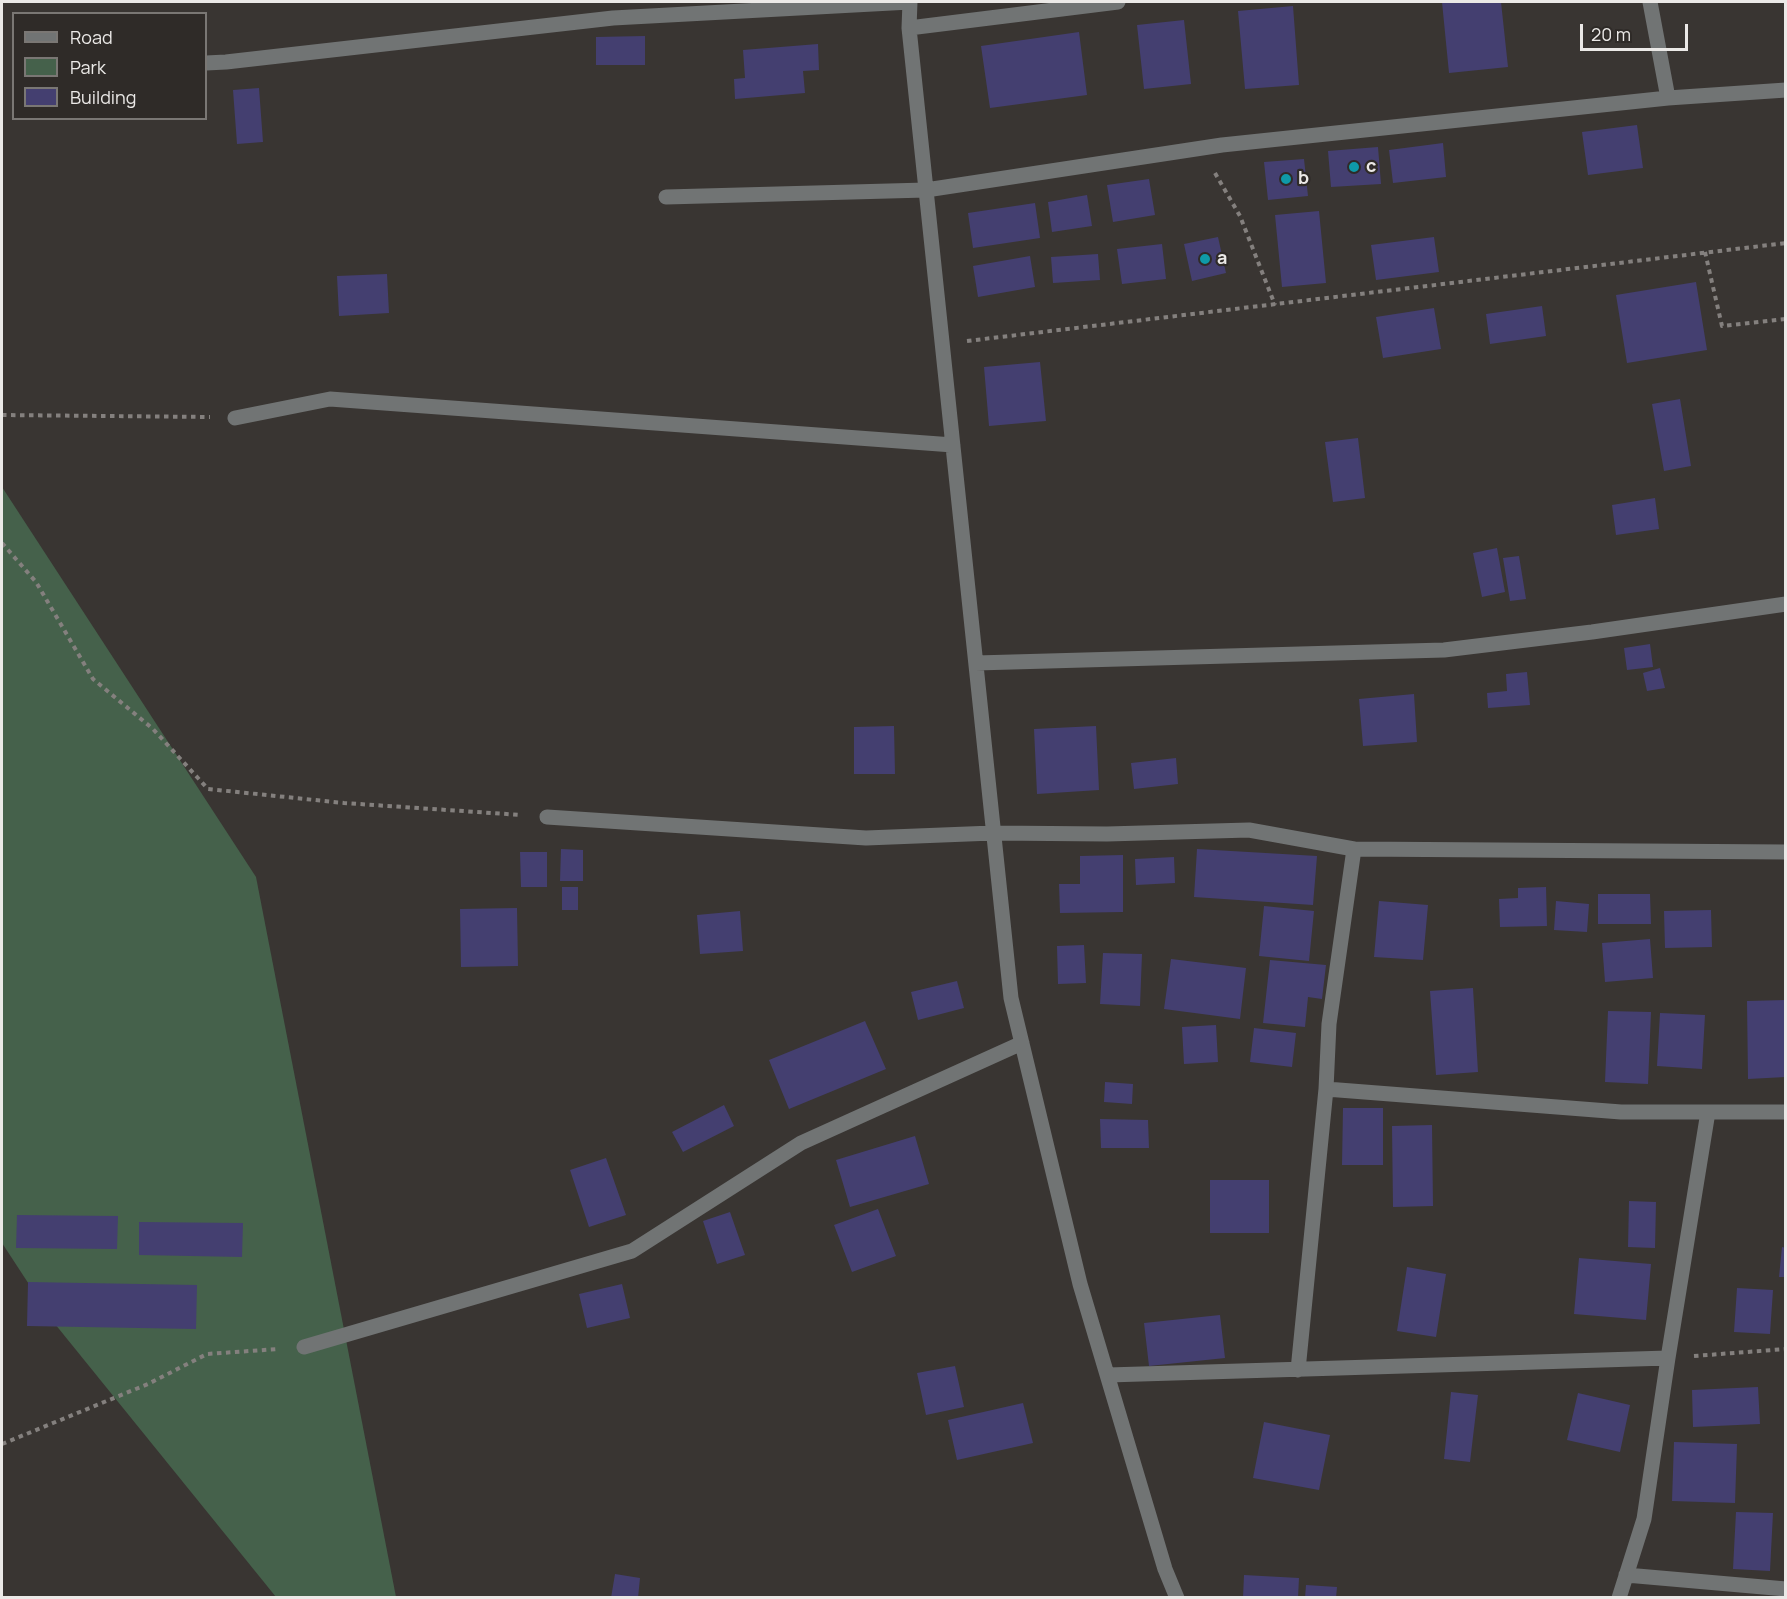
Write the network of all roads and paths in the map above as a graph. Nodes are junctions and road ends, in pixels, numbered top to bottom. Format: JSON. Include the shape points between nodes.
{"nodes":[{"id":1,"x":910,"y":2,"type":"edge"},
{"id":2,"x":1118,"y":2,"type":"edge"},
{"id":3,"x":1650,"y":2,"type":"edge"},
{"id":4,"x":909,"y":28,"type":"junction"},
{"id":5,"x":207,"y":63,"type":"edge"},
{"id":6,"x":1785,"y":90,"type":"edge"},
{"id":7,"x":1668,"y":98,"type":"junction"},
{"id":8,"x":1202,"y":149,"type":"junction"},
{"id":9,"x":926,"y":190,"type":"junction"},
{"id":10,"x":666,"y":197,"type":"dead end"},
{"id":11,"x":1785,"y":243,"type":"edge"},
{"id":12,"x":1706,"y":252,"type":"junction"},
{"id":13,"x":1275,"y":304,"type":"junction"},
{"id":14,"x":1785,"y":319,"type":"edge"},
{"id":15,"x":942,"y":344,"type":"junction"},
{"id":16,"x":2,"y":415,"type":"edge"},
{"id":17,"x":235,"y":418,"type":"joint"},
{"id":18,"x":952,"y":445,"type":"junction"},
{"id":19,"x":2,"y":543,"type":"edge"},
{"id":20,"x":1785,"y":604,"type":"edge"},
{"id":21,"x":976,"y":663,"type":"junction"},
{"id":22,"x":547,"y":817,"type":"joint"},
{"id":23,"x":993,"y":833,"type":"junction"},
{"id":24,"x":1354,"y":849,"type":"junction"},
{"id":25,"x":1785,"y":852,"type":"edge"},
{"id":26,"x":1022,"y":1043,"type":"junction"},
{"id":27,"x":1326,"y":1089,"type":"junction"},
{"id":28,"x":1708,"y":1112,"type":"junction"},
{"id":29,"x":1785,"y":1112,"type":"edge"},
{"id":30,"x":304,"y":1347,"type":"joint"},
{"id":31,"x":1785,"y":1349,"type":"edge"},
{"id":32,"x":1668,"y":1358,"type":"junction"},
{"id":33,"x":1298,"y":1370,"type":"junction"},
{"id":34,"x":1108,"y":1375,"type":"junction"},
{"id":35,"x":2,"y":1444,"type":"edge"},
{"id":36,"x":1626,"y":1575,"type":"junction"},
{"id":37,"x":1785,"y":1589,"type":"edge"},
{"id":38,"x":1177,"y":1598,"type":"edge"},
{"id":39,"x":1620,"y":1598,"type":"edge"}],
"edges":[{"from":1,"to":4,"type":"street"},
{"from":1,"to":5,"type":"street","via":[[613,18]]},
{"from":2,"to":4,"type":"street"},
{"from":3,"to":7,"type":"street"},
{"from":4,"to":9,"type":"street"},
{"from":6,"to":7,"type":"street"},
{"from":7,"to":8,"type":"street"},
{"from":8,"to":9,"type":"street"},
{"from":8,"to":13,"type":"path","via":[[1240,216]]},
{"from":9,"to":10,"type":"street"},
{"from":9,"to":15,"type":"street"},
{"from":11,"to":12,"type":"path"},
{"from":12,"to":13,"type":"path"},
{"from":12,"to":14,"type":"path","via":[[1722,326]]},
{"from":13,"to":15,"type":"path"},
{"from":15,"to":18,"type":"street"},
{"from":16,"to":17,"type":"path"},
{"from":17,"to":18,"type":"street","via":[[330,399]]},
{"from":18,"to":21,"type":"street"},
{"from":19,"to":22,"type":"path","via":[[36,582],[93,679],[153,729],[208,789]]},
{"from":20,"to":21,"type":"street","via":[[1444,650]]},
{"from":21,"to":23,"type":"street"},
{"from":22,"to":23,"type":"street","via":[[866,838]]},
{"from":23,"to":24,"type":"street","via":[[1249,830]]},
{"from":23,"to":26,"type":"street","via":[[1011,998]]},
{"from":24,"to":25,"type":"street"},
{"from":24,"to":27,"type":"street","via":[[1329,1024]]},
{"from":26,"to":30,"type":"street","via":[[801,1143],[632,1251]]},
{"from":26,"to":34,"type":"street","via":[[1080,1284]]},
{"from":27,"to":28,"type":"street","via":[[1621,1112]]},
{"from":27,"to":33,"type":"street"},
{"from":28,"to":29,"type":"street"},
{"from":28,"to":32,"type":"street"},
{"from":30,"to":35,"type":"path","via":[[207,1354],[148,1384]]},
{"from":31,"to":32,"type":"path"},
{"from":32,"to":33,"type":"street"},
{"from":32,"to":36,"type":"street","via":[[1644,1519]]},
{"from":33,"to":34,"type":"street"},
{"from":34,"to":38,"type":"street"},
{"from":36,"to":37,"type":"street"},
{"from":36,"to":39,"type":"street"}]}
